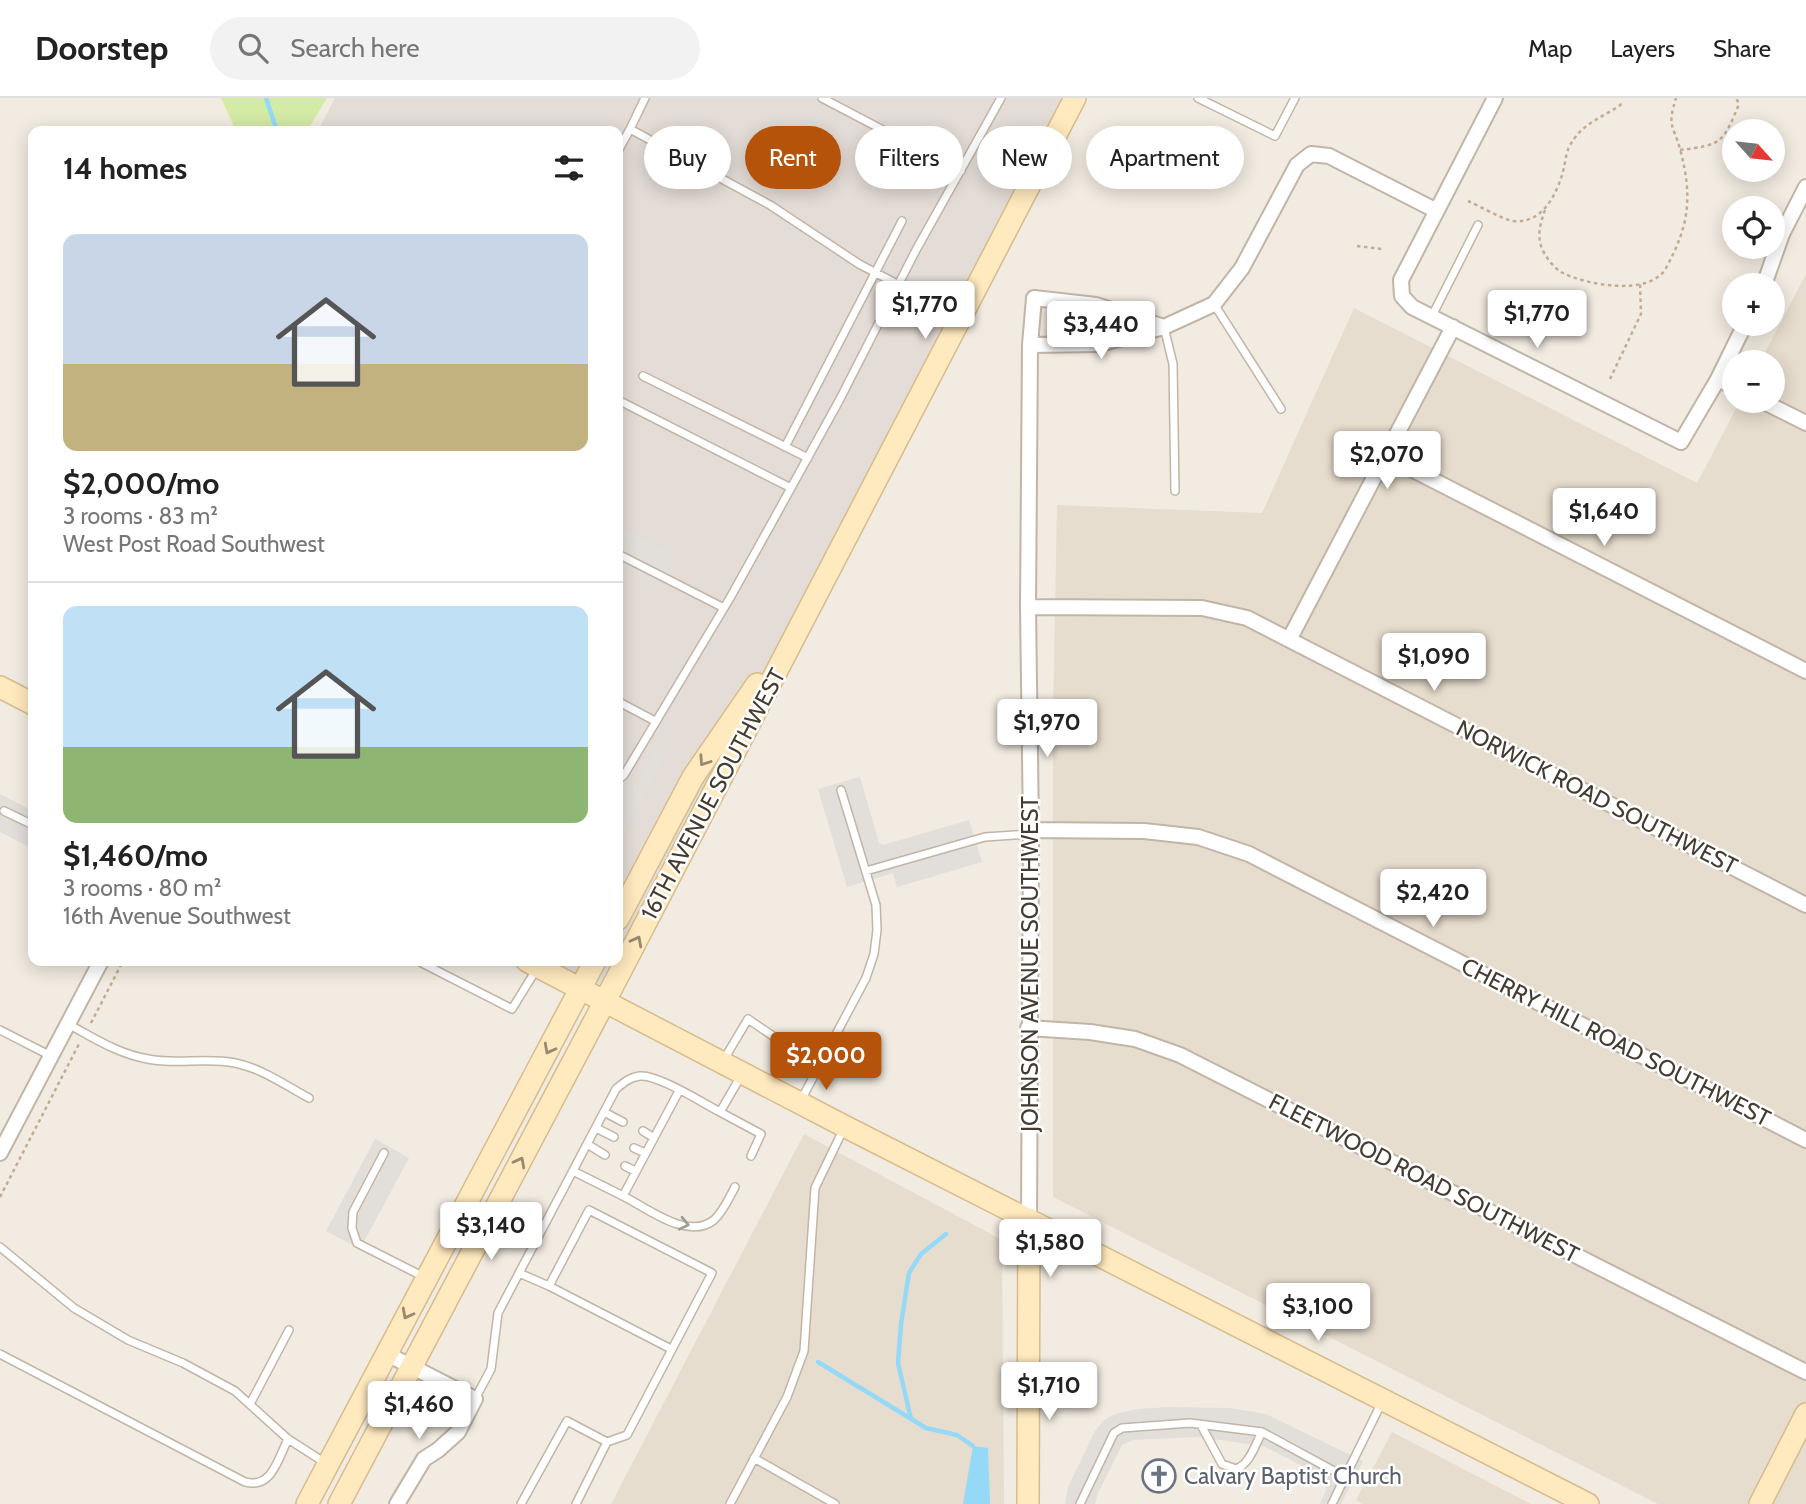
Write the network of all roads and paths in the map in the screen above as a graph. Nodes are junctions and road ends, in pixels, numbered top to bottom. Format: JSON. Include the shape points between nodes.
{"nodes":[{"id":1,"x":645,"y":98,"type":"edge"},
{"id":2,"x":822,"y":98,"type":"edge"},
{"id":3,"x":1001,"y":98,"type":"edge"},
{"id":4,"x":1075,"y":98,"type":"edge"},
{"id":5,"x":1198,"y":98,"type":"edge"},
{"id":6,"x":1295,"y":98,"type":"edge"},
{"id":7,"x":1493,"y":98,"type":"edge"},
{"id":8,"x":1676,"y":98,"type":"edge"},
{"id":9,"x":1736,"y":98,"type":"edge"},
{"id":10,"x":1623,"y":103,"type":"dead end"},
{"id":11,"x":875,"y":126,"type":"edge"},
{"id":12,"x":629,"y":129,"type":"junction"},
{"id":13,"x":623,"y":141,"type":"edge"},
{"id":14,"x":1680,"y":150,"type":"junction"},
{"id":15,"x":963,"y":167,"type":"edge"},
{"id":16,"x":1806,"y":187,"type":"edge"},
{"id":17,"x":951,"y":189,"type":"edge"},
{"id":18,"x":1468,"y":201,"type":"dead end"},
{"id":19,"x":1545,"y":209,"type":"junction"},
{"id":20,"x":1435,"y":210,"type":"junction"},
{"id":21,"x":902,"y":221,"type":"dead end"},
{"id":22,"x":1478,"y":225,"type":"dead end"},
{"id":23,"x":1357,"y":246,"type":"dead end"},
{"id":24,"x":1382,"y":249,"type":"dead end"},
{"id":25,"x":877,"y":272,"type":"junction"},
{"id":26,"x":1768,"y":273,"type":"edge"},
{"id":27,"x":1640,"y":284,"type":"junction"},
{"id":28,"x":899,"y":285,"type":"junction"},
{"id":29,"x":1213,"y":304,"type":"junction"},
{"id":30,"x":1432,"y":316,"type":"junction"},
{"id":31,"x":1164,"y":327,"type":"junction"},
{"id":32,"x":1453,"y":327,"type":"junction"},
{"id":33,"x":1739,"y":336,"type":"edge"},
{"id":34,"x":1030,"y":345,"type":"junction"},
{"id":35,"x":643,"y":376,"type":"dead end"},
{"id":36,"x":1610,"y":379,"type":"dead end"},
{"id":37,"x":1718,"y":379,"type":"junction"},
{"id":38,"x":1722,"y":381,"type":"edge"},
{"id":39,"x":623,"y":403,"type":"edge"},
{"id":40,"x":1281,"y":409,"type":"dead end"},
{"id":41,"x":1785,"y":412,"type":"edge"},
{"id":42,"x":1806,"y":423,"type":"edge"},
{"id":43,"x":785,"y":447,"type":"junction"},
{"id":44,"x":1385,"y":456,"type":"junction"},
{"id":45,"x":807,"y":458,"type":"junction"},
{"id":46,"x":791,"y":488,"type":"junction"},
{"id":47,"x":1175,"y":491,"type":"dead end"},
{"id":48,"x":623,"y":557,"type":"edge"},
{"id":49,"x":812,"y":604,"type":"junction"},
{"id":50,"x":1028,"y":607,"type":"junction"},
{"id":51,"x":724,"y":608,"type":"junction"},
{"id":52,"x":1290,"y":638,"type":"junction"},
{"id":53,"x":1806,"y":671,"type":"edge"},
{"id":54,"x":0,"y":687,"type":"edge"},
{"id":55,"x":28,"y":701,"type":"edge"},
{"id":56,"x":623,"y":704,"type":"edge"},
{"id":57,"x":655,"y":722,"type":"junction"},
{"id":58,"x":623,"y":776,"type":"edge"},
{"id":59,"x":841,"y":790,"type":"dead end"},
{"id":60,"x":4,"y":811,"type":"dead end"},
{"id":61,"x":28,"y":823,"type":"edge"},
{"id":62,"x":1030,"y":832,"type":"junction"},
{"id":63,"x":866,"y":871,"type":"junction"},
{"id":64,"x":1806,"y":905,"type":"edge"},
{"id":65,"x":623,"y":910,"type":"edge"},
{"id":66,"x":98,"y":966,"type":"edge"},
{"id":67,"x":120,"y":966,"type":"edge"},
{"id":68,"x":428,"y":966,"type":"edge"},
{"id":69,"x":532,"y":966,"type":"edge"},
{"id":70,"x":539,"y":966,"type":"edge"},
{"id":71,"x":592,"y":966,"type":"edge"},
{"id":72,"x":580,"y":988,"type":"junction"},
{"id":73,"x":605,"y":1001,"type":"junction"},
{"id":74,"x":67,"y":1024,"type":"junction"},
{"id":75,"x":1028,"y":1028,"type":"junction"},
{"id":76,"x":0,"y":1030,"type":"edge"},
{"id":77,"x":85,"y":1034,"type":"junction"},
{"id":78,"x":51,"y":1056,"type":"junction"},
{"id":79,"x":723,"y":1062,"type":"junction"},
{"id":80,"x":818,"y":1067,"type":"junction"},
{"id":81,"x":744,"y":1072,"type":"junction"},
{"id":82,"x":679,"y":1091,"type":"junction"},
{"id":83,"x":309,"y":1098,"type":"dead end"},
{"id":84,"x":800,"y":1102,"type":"junction"},
{"id":85,"x":604,"y":1112,"type":"junction"},
{"id":86,"x":720,"y":1112,"type":"junction"},
{"id":87,"x":623,"y":1122,"type":"dead end"},
{"id":88,"x":844,"y":1126,"type":"junction"},
{"id":89,"x":596,"y":1128,"type":"junction"},
{"id":90,"x":643,"y":1131,"type":"dead end"},
{"id":91,"x":614,"y":1138,"type":"dead end"},
{"id":92,"x":654,"y":1138,"type":"junction"},
{"id":93,"x":1806,"y":1140,"type":"edge"},
{"id":94,"x":587,"y":1144,"type":"junction"},
{"id":95,"x":634,"y":1148,"type":"dead end"},
{"id":96,"x":0,"y":1153,"type":"edge"},
{"id":97,"x":384,"y":1153,"type":"dead end"},
{"id":98,"x":645,"y":1153,"type":"junction"},
{"id":99,"x":605,"y":1155,"type":"dead end"},
{"id":100,"x":751,"y":1156,"type":"dead end"},
{"id":101,"x":625,"y":1166,"type":"dead end"},
{"id":102,"x":573,"y":1171,"type":"junction"},
{"id":103,"x":635,"y":1171,"type":"junction"},
{"id":104,"x":734,"y":1187,"type":"dead end"},
{"id":105,"x":623,"y":1196,"type":"junction"},
{"id":106,"x":0,"y":1197,"type":"edge"},
{"id":107,"x":1029,"y":1219,"type":"junction"},
{"id":108,"x":0,"y":1247,"type":"edge"},
{"id":109,"x":520,"y":1273,"type":"junction"},
{"id":110,"x":427,"y":1278,"type":"junction"},
{"id":111,"x":549,"y":1286,"type":"junction"},
{"id":112,"x":289,"y":1330,"type":"dead end"},
{"id":113,"x":671,"y":1349,"type":"junction"},
{"id":114,"x":387,"y":1353,"type":"junction"},
{"id":115,"x":0,"y":1354,"type":"edge"},
{"id":116,"x":412,"y":1366,"type":"junction"},
{"id":117,"x":1806,"y":1373,"type":"edge"},
{"id":118,"x":475,"y":1399,"type":"junction"},
{"id":119,"x":1383,"y":1399,"type":"junction"},
{"id":120,"x":250,"y":1404,"type":"junction"},
{"id":121,"x":1806,"y":1414,"type":"edge"},
{"id":122,"x":1201,"y":1424,"type":"junction"},
{"id":123,"x":1262,"y":1432,"type":"junction"},
{"id":124,"x":288,"y":1439,"type":"junction"},
{"id":125,"x":607,"y":1442,"type":"junction"},
{"id":126,"x":754,"y":1458,"type":"junction"},
{"id":127,"x":328,"y":1464,"type":"junction"},
{"id":128,"x":1345,"y":1477,"type":"junction"},
{"id":129,"x":401,"y":1503,"type":"edge"},
{"id":130,"x":307,"y":1504,"type":"edge"},
{"id":131,"x":339,"y":1504,"type":"edge"},
{"id":132,"x":521,"y":1504,"type":"edge"},
{"id":133,"x":576,"y":1504,"type":"edge"},
{"id":134,"x":730,"y":1504,"type":"edge"},
{"id":135,"x":835,"y":1504,"type":"edge"},
{"id":136,"x":1028,"y":1504,"type":"edge"},
{"id":137,"x":1080,"y":1504,"type":"edge"},
{"id":138,"x":1332,"y":1504,"type":"edge"},
{"id":139,"x":1588,"y":1504,"type":"edge"},
{"id":140,"x":1760,"y":1504,"type":"edge"}],
"edges":[{"from":1,"to":12,"type":"lane"},
{"from":2,"to":11,"type":"lane"},
{"from":3,"to":15,"type":"lane"},
{"from":4,"to":49,"type":"main road","name":"16TH AVENUE SOUTHWEST"},
{"from":5,"to":6,"type":"lane","via":[[1275,136]]},
{"from":7,"to":20,"type":"street"},
{"from":8,"to":14,"type":"path","via":[[1670,127]]},
{"from":9,"to":14,"type":"path","via":[[1739,104],[1722,138],[1711,146]]},
{"from":10,"to":19,"type":"path","via":[[1598,116],[1569,147],[1555,195]]},
{"from":12,"to":13,"type":"lane"},
{"from":12,"to":25,"type":"lane","via":[[769,205]]},
{"from":14,"to":27,"type":"path","via":[[1688,209],[1684,231],[1664,272],[1652,282]]},
{"from":16,"to":26,"type":"street"},
{"from":17,"to":28,"type":"lane"},
{"from":18,"to":19,"type":"path","via":[[1512,221],[1528,219]]},
{"from":19,"to":27,"type":"path","via":[[1539,229],[1541,247],[1558,271],[1594,284]]},
{"from":20,"to":29,"type":"street","via":[[1329,156],[1311,154],[1297,165],[1242,268]]},
{"from":20,"to":30,"type":"street","via":[[1401,280],[1402,296],[1412,307]]},
{"from":21,"to":25,"type":"lane"},
{"from":22,"to":30,"type":"lane"},
{"from":23,"to":24,"type":"path"},
{"from":25,"to":28,"type":"lane"},
{"from":25,"to":43,"type":"lane"},
{"from":27,"to":36,"type":"path","via":[[1641,314]]},
{"from":28,"to":45,"type":"lane"},
{"from":29,"to":31,"type":"street"},
{"from":29,"to":40,"type":"lane"},
{"from":30,"to":32,"type":"street"},
{"from":31,"to":34,"type":"street","via":[[1099,344]]},
{"from":31,"to":34,"type":"street","name":"JOHNSON AVENUE SOUTHWEST","via":[[1096,305],[1034,298]]},
{"from":31,"to":47,"type":"lane","via":[[1173,364]]},
{"from":32,"to":37,"type":"street","via":[[1681,442]]},
{"from":32,"to":44,"type":"street"},
{"from":33,"to":37,"type":"street"},
{"from":34,"to":50,"type":"street","name":"JOHNSON AVENUE SOUTHWEST"},
{"from":35,"to":43,"type":"lane"},
{"from":37,"to":38,"type":"street"},
{"from":39,"to":46,"type":"lane"},
{"from":41,"to":42,"type":"street"},
{"from":43,"to":45,"type":"lane"},
{"from":44,"to":52,"type":"street"},
{"from":44,"to":53,"type":"street"},
{"from":45,"to":46,"type":"lane"},
{"from":46,"to":51,"type":"lane"},
{"from":48,"to":51,"type":"lane"},
{"from":49,"to":65,"type":"main road","name":"16TH AVENUE SOUTHWEST","one_way":true,"via":[[694,777]]},
{"from":73,"to":49,"type":"main road","name":"16TH AVENUE SOUTHWEST","one_way":true},
{"from":50,"to":52,"type":"street","name":"NORWICK ROAD SOUTHWEST","via":[[1202,608],[1247,618]]},
{"from":50,"to":62,"type":"street","name":"JOHNSON AVENUE SOUTHWEST"},
{"from":51,"to":57,"type":"lane"},
{"from":52,"to":64,"type":"street","name":"NORWICK ROAD SOUTHWEST"},
{"from":54,"to":55,"type":"main road"},
{"from":56,"to":57,"type":"lane"},
{"from":57,"to":58,"type":"lane"},
{"from":59,"to":63,"type":"lane"},
{"from":60,"to":61,"type":"lane"},
{"from":62,"to":63,"type":"lane","via":[[985,837]]},
{"from":62,"to":75,"type":"street","name":"JOHNSON AVENUE SOUTHWEST"},
{"from":62,"to":93,"type":"street","name":"CHERRY HILL ROAD SOUTHWEST","via":[[1144,831],[1198,837],[1249,854]]},
{"from":63,"to":80,"type":"lane","via":[[876,905],[874,954]]},
{"from":66,"to":74,"type":"street"},
{"from":67,"to":77,"type":"path"},
{"from":68,"to":69,"type":"lane","via":[[512,1009]]},
{"from":70,"to":72,"type":"main road"},
{"from":71,"to":72,"type":"main road"},
{"from":72,"to":73,"type":"main road"},
{"from":72,"to":110,"type":"main road","one_way":true},
{"from":73,"to":79,"type":"main road"},
{"from":116,"to":73,"type":"main road","name":"16TH AVENUE SOUTHWEST","one_way":true},
{"from":74,"to":77,"type":"lane"},
{"from":74,"to":78,"type":"street"},
{"from":75,"to":107,"type":"street","name":"JOHNSON AVENUE SOUTHWEST"},
{"from":75,"to":117,"type":"street","name":"FLEETWOOD ROAD SOUTHWEST","via":[[1135,1039],[1181,1055]]},
{"from":76,"to":78,"type":"lane"},
{"from":77,"to":83,"type":"lane","via":[[118,1051],[150,1060],[234,1062]]},
{"from":77,"to":106,"type":"path"},
{"from":78,"to":96,"type":"street"},
{"from":79,"to":80,"type":"lane","via":[[748,1019]]},
{"from":79,"to":81,"type":"main road"},
{"from":80,"to":84,"type":"lane"},
{"from":81,"to":84,"type":"main road"},
{"from":81,"to":86,"type":"lane"},
{"from":82,"to":85,"type":"lane","via":[[654,1077],[628,1079],[616,1089]]},
{"from":82,"to":86,"type":"lane"},
{"from":82,"to":92,"type":"lane"},
{"from":84,"to":88,"type":"main road"},
{"from":85,"to":87,"type":"lane"},
{"from":85,"to":89,"type":"lane"},
{"from":86,"to":100,"type":"lane","via":[[761,1134]]},
{"from":88,"to":107,"type":"main road"},
{"from":88,"to":126,"type":"lane","via":[[815,1188],[804,1351],[787,1397]]},
{"from":89,"to":91,"type":"lane"},
{"from":89,"to":94,"type":"lane"},
{"from":90,"to":92,"type":"lane"},
{"from":92,"to":98,"type":"lane"},
{"from":94,"to":99,"type":"lane"},
{"from":94,"to":102,"type":"lane"},
{"from":95,"to":98,"type":"lane"},
{"from":97,"to":110,"type":"lane","via":[[352,1212],[352,1228],[357,1242]]},
{"from":98,"to":103,"type":"lane"},
{"from":101,"to":103,"type":"lane"},
{"from":102,"to":105,"type":"lane"},
{"from":102,"to":109,"type":"lane"},
{"from":103,"to":105,"type":"lane"},
{"from":105,"to":104,"type":"lane","one_way":true,"via":[[676,1223],[698,1227],[716,1218]]},
{"from":107,"to":119,"type":"main road"},
{"from":107,"to":136,"type":"main road","name":"JOHNSON AVENUE SOUTHWEST"},
{"from":108,"to":120,"type":"lane","via":[[74,1308],[128,1340],[235,1391]]},
{"from":109,"to":111,"type":"lane"},
{"from":109,"to":118,"type":"lane","via":[[498,1313],[491,1370]]},
{"from":110,"to":114,"type":"main road","one_way":true},
{"from":111,"to":113,"type":"lane"},
{"from":111,"to":113,"type":"lane","via":[[589,1210],[712,1273]]},
{"from":112,"to":120,"type":"lane"},
{"from":113,"to":125,"type":"lane","via":[[627,1435]]},
{"from":114,"to":116,"type":"street"},
{"from":114,"to":127,"type":"main road"},
{"from":115,"to":124,"type":"lane","via":[[245,1482],[263,1482]]},
{"from":116,"to":118,"type":"street"},
{"from":116,"to":131,"type":"main road","name":"16TH AVENUE SOUTHWEST"},
{"from":118,"to":129,"type":"street","via":[[458,1432],[424,1459]]},
{"from":119,"to":128,"type":"lane"},
{"from":119,"to":139,"type":"main road"},
{"from":120,"to":124,"type":"lane"},
{"from":121,"to":140,"type":"main road"},
{"from":122,"to":123,"type":"lane"},
{"from":122,"to":123,"type":"lane","via":[[1222,1464],[1236,1469],[1247,1461]]},
{"from":122,"to":137,"type":"lane","via":[[1122,1428],[1114,1433]]},
{"from":123,"to":128,"type":"lane"},
{"from":124,"to":127,"type":"lane"},
{"from":125,"to":132,"type":"lane","via":[[567,1421]]},
{"from":125,"to":133,"type":"lane"},
{"from":126,"to":134,"type":"lane"},
{"from":126,"to":135,"type":"lane"},
{"from":127,"to":130,"type":"main road"},
{"from":128,"to":138,"type":"lane"}]}
